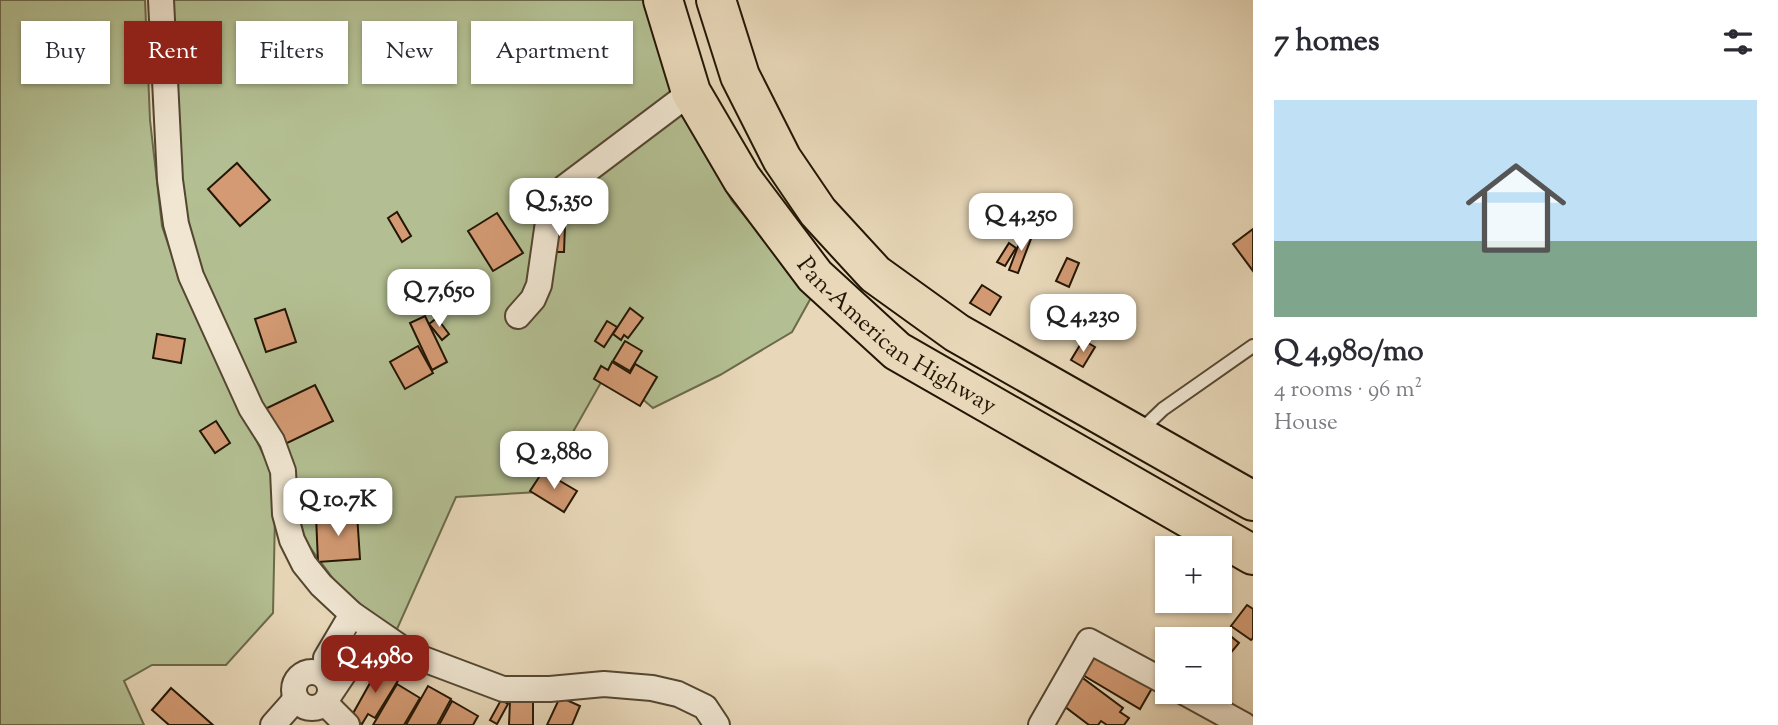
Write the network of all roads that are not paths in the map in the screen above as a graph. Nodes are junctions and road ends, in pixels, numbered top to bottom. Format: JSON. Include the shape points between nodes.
{"nodes":[{"id":1,"x":162,"y":0,"type":"edge"},
{"id":2,"x":663,"y":0,"type":"edge"},
{"id":3,"x":716,"y":0,"type":"edge"},
{"id":4,"x":691,"y":92,"type":"junction"},
{"id":5,"x":517,"y":316,"type":"dead end"},
{"id":6,"x":1253,"y":346,"type":"edge"},
{"id":7,"x":1136,"y":434,"type":"junction"},
{"id":8,"x":1253,"y":501,"type":"edge"},
{"id":9,"x":1253,"y":555,"type":"edge"},
{"id":10,"x":352,"y":614,"type":"junction"},
{"id":11,"x":373,"y":630,"type":"junction"},
{"id":12,"x":321,"y":666,"type":"junction"},
{"id":13,"x":1155,"y":677,"type":"edge"},
{"id":14,"x":327,"y":698,"type":"junction"},
{"id":15,"x":296,"y":699,"type":"junction"},
{"id":16,"x":1206,"y":704,"type":"edge"},
{"id":17,"x":274,"y":725,"type":"edge"},
{"id":18,"x":347,"y":725,"type":"edge"},
{"id":19,"x":717,"y":725,"type":"edge"},
{"id":20,"x":1041,"y":725,"type":"edge"},
{"id":21,"x":1244,"y":725,"type":"edge"}],
"edges":[{"from":1,"to":10,"type":"street","via":[[170,180],[191,276],[251,408],[272,441],[283,471],[285,514],[292,540],[321,585]]},
{"from":2,"to":4,"type":"highway","name":"Pan-American Highway"},
{"from":3,"to":7,"type":"highway","name":"Pan-American Highway","via":[[740,76],[782,159],[818,212],[875,274],[957,333]]},
{"from":4,"to":5,"type":"street","via":[[551,201],[539,285]]},
{"from":4,"to":9,"type":"highway","name":"Pan-American Highway","via":[[742,179],[814,275],[897,351]]},
{"from":6,"to":7,"type":"lane","via":[[1163,409]]},
{"from":7,"to":8,"type":"highway","name":"Pan-American Highway"},
{"from":10,"to":11,"type":"street"},
{"from":10,"to":12,"type":"street"},
{"from":11,"to":14,"type":"street"},
{"from":11,"to":19,"type":"street","via":[[410,654],[503,689],[604,684],[652,688],[705,707]]},
{"from":12,"to":14,"type":"street","via":[[330,684]]},
{"from":12,"to":15,"type":"street","via":[[298,678]]},
{"from":13,"to":20,"type":"street","via":[[1089,641]]},
{"from":14,"to":15,"type":"street","via":[[315,708]]},
{"from":14,"to":18,"type":"street"},
{"from":15,"to":17,"type":"street"},
{"from":16,"to":21,"type":"street"}]}
